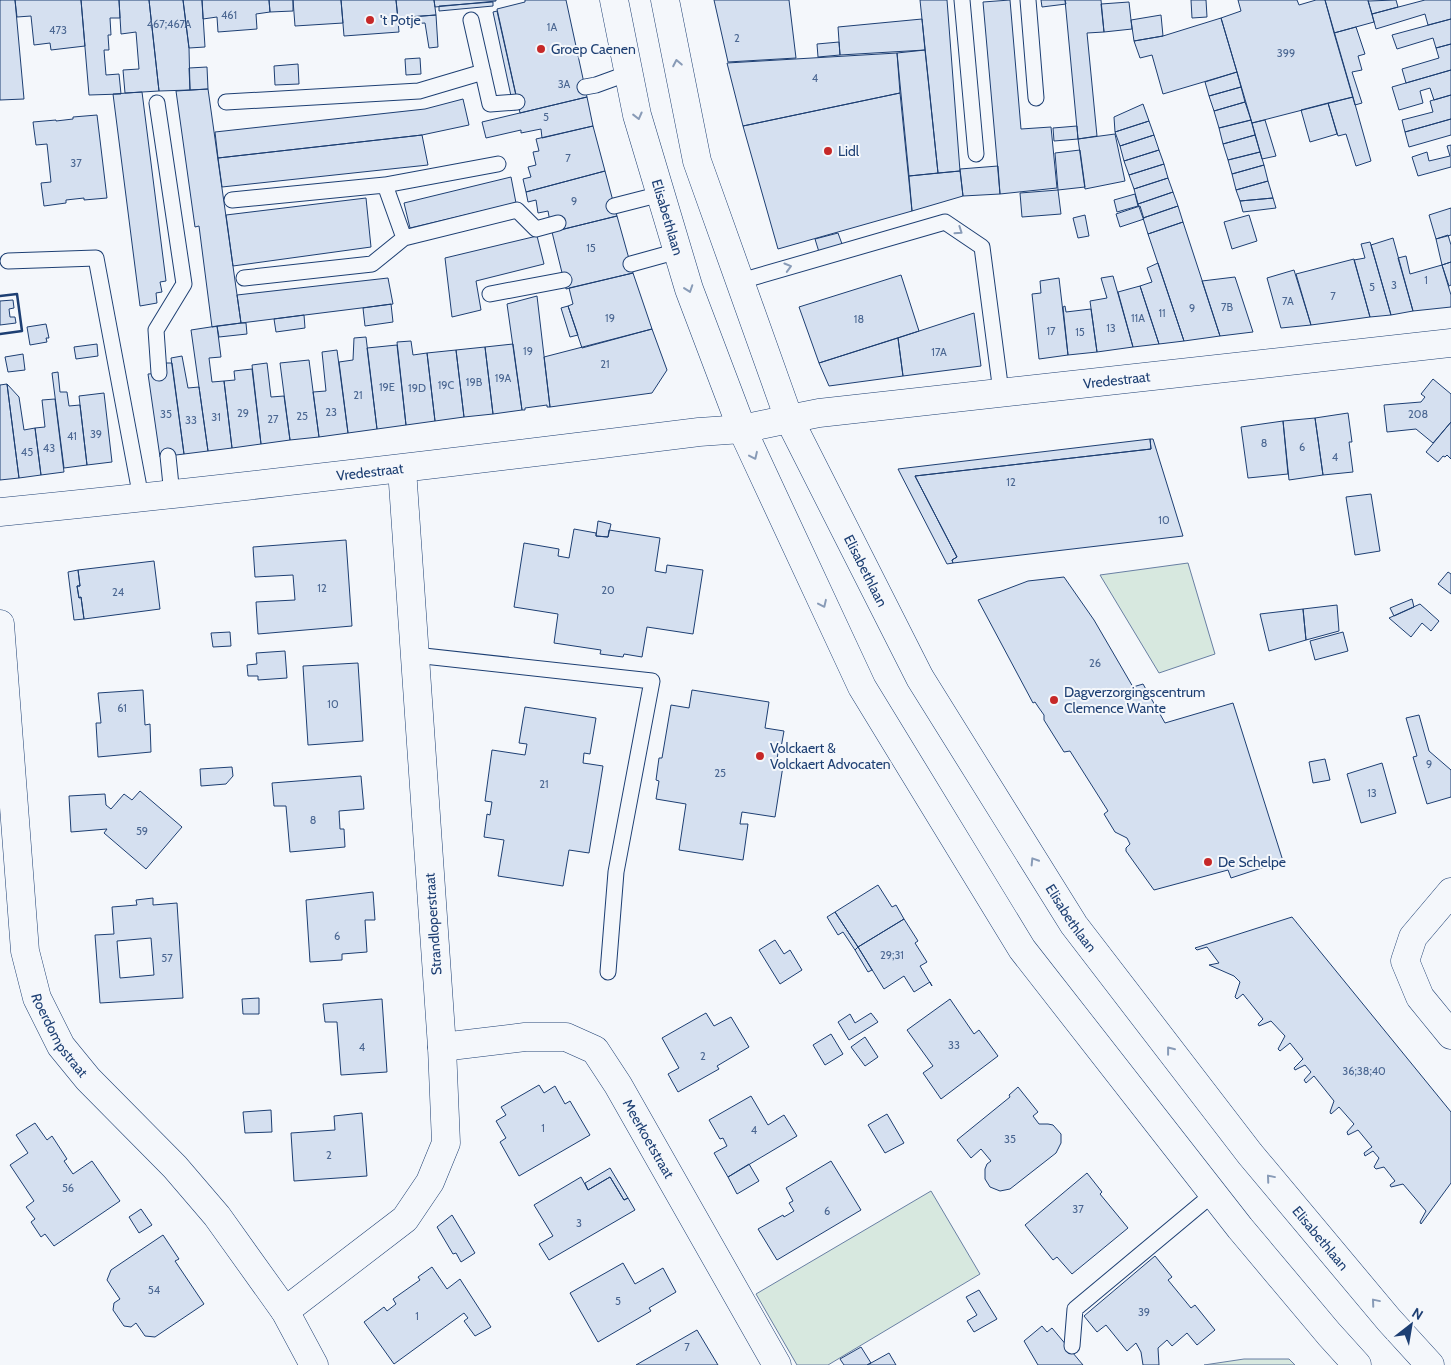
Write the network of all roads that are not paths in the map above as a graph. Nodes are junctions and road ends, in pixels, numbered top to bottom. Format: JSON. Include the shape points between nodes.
{"nodes":[{"id":1,"x":614,"y":0,"type":"edge"},
{"id":2,"x":665,"y":0,"type":"edge"},
{"id":3,"x":962,"y":0,"type":"edge"},
{"id":4,"x":1028,"y":0,"type":"edge"},
{"id":5,"x":470,"y":20,"type":"dead end"},
{"id":6,"x":483,"y":72,"type":"junction"},
{"id":7,"x":629,"y":73,"type":"junction"},
{"id":8,"x":585,"y":87,"type":"dead end"},
{"id":9,"x":1036,"y":98,"type":"dead end"},
{"id":10,"x":226,"y":102,"type":"dead end"},
{"id":11,"x":517,"y":102,"type":"dead end"},
{"id":12,"x":157,"y":103,"type":"dead end"},
{"id":13,"x":976,"y":154,"type":"dead end"},
{"id":14,"x":498,"y":164,"type":"dead end"},
{"id":15,"x":386,"y":185,"type":"junction"},
{"id":16,"x":661,"y":194,"type":"junction"},
{"id":17,"x":232,"y":200,"type":"dead end"},
{"id":18,"x":614,"y":206,"type":"dead end"},
{"id":19,"x":558,"y":223,"type":"dead end"},
{"id":20,"x":404,"y":238,"type":"junction"},
{"id":21,"x":678,"y":251,"type":"junction"},
{"id":22,"x":8,"y":262,"type":"dead end"},
{"id":23,"x":631,"y":264,"type":"dead end"},
{"id":24,"x":244,"y":278,"type":"dead end"},
{"id":25,"x":564,"y":280,"type":"dead end"},
{"id":26,"x":741,"y":281,"type":"junction"},
{"id":27,"x":490,"y":294,"type":"dead end"},
{"id":28,"x":1448,"y":343,"type":"edge"},
{"id":29,"x":159,"y":373,"type":"dead end"},
{"id":30,"x":1001,"y":392,"type":"junction"},
{"id":31,"x":789,"y":419,"type":"junction"},
{"id":32,"x":742,"y":429,"type":"junction"},
{"id":33,"x":168,"y":456,"type":"dead end"},
{"id":34,"x":402,"y":469,"type":"junction"},
{"id":35,"x":172,"y":495,"type":"junction"},
{"id":36,"x":141,"y":498,"type":"junction"},
{"id":37,"x":0,"y":512,"type":"edge"},
{"id":38,"x":0,"y":624,"type":"edge"},
{"id":39,"x":415,"y":655,"type":"junction"},
{"id":40,"x":1451,"y":892,"type":"edge"},
{"id":41,"x":608,"y":972,"type":"dead end"},
{"id":42,"x":1451,"y":1035,"type":"edge"},
{"id":43,"x":442,"y":1047,"type":"junction"},
{"id":44,"x":1214,"y":1194,"type":"junction"},
{"id":45,"x":285,"y":1311,"type":"junction"},
{"id":46,"x":1072,"y":1346,"type":"dead end"},
{"id":47,"x":314,"y":1365,"type":"edge"},
{"id":48,"x":777,"y":1365,"type":"edge"},
{"id":49,"x":1357,"y":1365,"type":"edge"},
{"id":50,"x":1430,"y":1365,"type":"edge"}],
"edges":[{"from":1,"to":7,"type":"street","name":"Elisabethlaan"},
{"from":26,"to":2,"type":"street","name":"Elisabethlaan","one_way":true,"via":[[697,161]]},
{"from":3,"to":13,"type":"lane"},
{"from":4,"to":9,"type":"lane"},
{"from":5,"to":6,"type":"lane"},
{"from":6,"to":10,"type":"lane","via":[[419,91]]},
{"from":6,"to":11,"type":"lane","via":[[490,104]]},
{"from":7,"to":8,"type":"lane"},
{"from":7,"to":16,"type":"street","name":"Elisabethlaan","one_way":true,"via":[[637,115]]},
{"from":12,"to":29,"type":"lane","via":[[184,284],[156,330]]},
{"from":14,"to":15,"type":"lane"},
{"from":15,"to":17,"type":"lane"},
{"from":15,"to":20,"type":"lane"},
{"from":16,"to":18,"type":"lane"},
{"from":16,"to":21,"type":"street","name":"Elisabethlaan"},
{"from":19,"to":20,"type":"lane","via":[[536,229],[518,210]]},
{"from":20,"to":24,"type":"lane","via":[[372,264]]},
{"from":21,"to":23,"type":"lane"},
{"from":21,"to":32,"type":"street","name":"Elisabethlaan","one_way":true,"via":[[689,289]]},
{"from":22,"to":36,"type":"lane","via":[[96,258]]},
{"from":25,"to":27,"type":"lane"},
{"from":26,"to":30,"type":"lane","one_way":true,"via":[[945,222],[982,247]]},
{"from":26,"to":31,"type":"street","name":"Elisabethlaan"},
{"from":28,"to":30,"type":"street","name":"Vredestraat"},
{"from":30,"to":31,"type":"street","name":"Vredestraat"},
{"from":31,"to":32,"type":"street"},
{"from":50,"to":31,"type":"street","name":"Elisabethlaan","one_way":true,"via":[[1250,1154],[1074,925],[920,678]]},
{"from":32,"to":34,"type":"street","name":"Vredestraat"},
{"from":32,"to":44,"type":"street","name":"Elisabethlaan","one_way":true,"via":[[862,687],[1022,948]]},
{"from":33,"to":35,"type":"lane"},
{"from":34,"to":35,"type":"street","name":"Vredestraat"},
{"from":34,"to":39,"type":"street","name":"Strandloperstraat"},
{"from":35,"to":36,"type":"street","name":"Vredestraat"},
{"from":36,"to":37,"type":"street","name":"Vredestraat"},
{"from":38,"to":45,"type":"street","name":"Roerdompstraat","via":[[25,951],[37,998],[61,1046],[217,1216]]},
{"from":39,"to":41,"type":"lane","via":[[652,681],[616,872]]},
{"from":39,"to":43,"type":"street","name":"Strandloperstraat"},
{"from":40,"to":42,"type":"street","via":[[1413,937],[1405,961],[1420,997]]},
{"from":43,"to":45,"type":"street","name":"Strandloperstraat","via":[[446,1143],[430,1182],[405,1219]]},
{"from":43,"to":48,"type":"street","name":"Meerkoetstraat","via":[[525,1037],[566,1037],[595,1050]]},
{"from":44,"to":46,"type":"lane","via":[[1075,1309]]},
{"from":44,"to":49,"type":"street","name":"Elisabethlaan"},
{"from":45,"to":47,"type":"street","name":"Roerdompstraat"}]}
